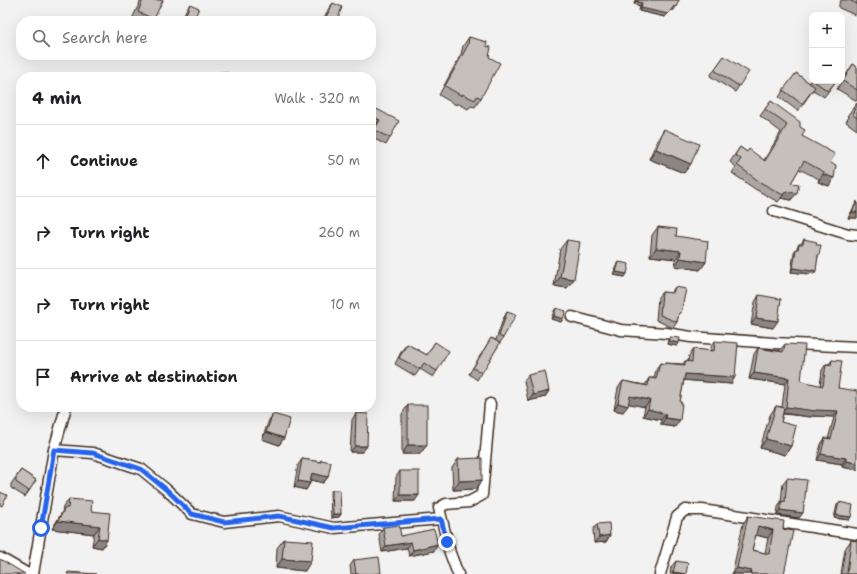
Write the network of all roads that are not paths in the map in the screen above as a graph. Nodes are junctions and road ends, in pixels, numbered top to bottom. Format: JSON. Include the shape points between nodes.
{"nodes":[{"id":1,"x":774,"y":211,"type":"dead end"},
{"id":2,"x":857,"y":235,"type":"edge"},
{"id":3,"x":572,"y":317,"type":"dead end"},
{"id":4,"x":857,"y":347,"type":"edge"},
{"id":5,"x":490,"y":404,"type":"dead end"},
{"id":6,"x":65,"y":412,"type":"edge"},
{"id":7,"x":54,"y":450,"type":"junction"},
{"id":8,"x":441,"y":519,"type":"junction"},
{"id":9,"x":857,"y":534,"type":"edge"},
{"id":10,"x":0,"y":558,"type":"edge"},
{"id":11,"x":28,"y":574,"type":"edge"},
{"id":12,"x":34,"y":574,"type":"edge"},
{"id":13,"x":458,"y":574,"type":"edge"},
{"id":14,"x":660,"y":574,"type":"edge"}],
"edges":[{"from":1,"to":2,"type":"street"},
{"from":3,"to":4,"type":"street","via":[[621,330]]},
{"from":5,"to":8,"type":"street","via":[[482,495],[469,502],[446,504],[439,508]]},
{"from":6,"to":7,"type":"street"},
{"from":7,"to":8,"type":"street","via":[[93,453],[141,469],[192,514],[224,522],[279,516],[334,528]]},
{"from":7,"to":12,"type":"street"},
{"from":8,"to":13,"type":"street"},
{"from":9,"to":14,"type":"street","via":[[702,510],[685,510],[677,518]]},
{"from":10,"to":11,"type":"street"}]}
